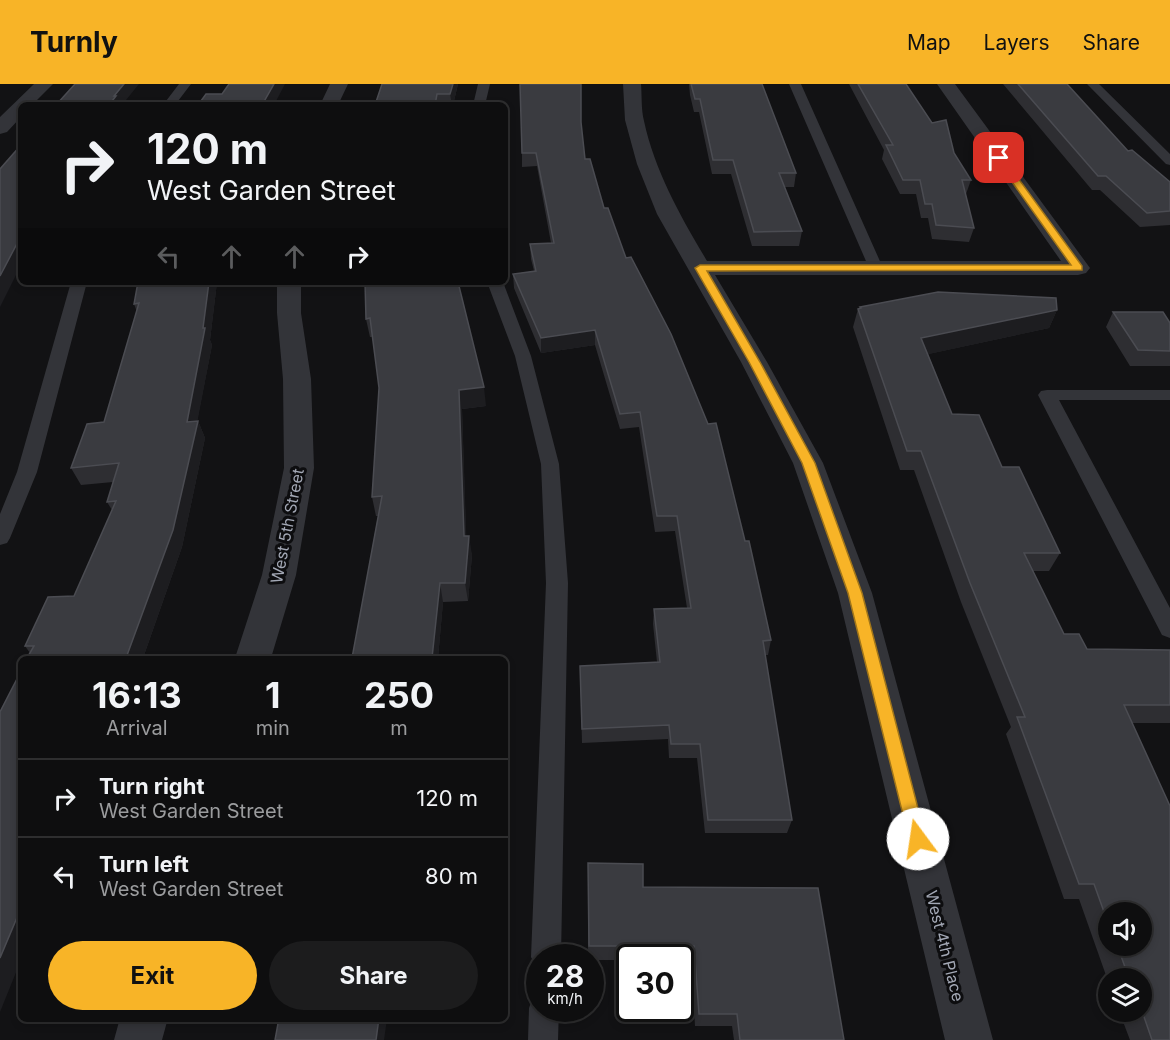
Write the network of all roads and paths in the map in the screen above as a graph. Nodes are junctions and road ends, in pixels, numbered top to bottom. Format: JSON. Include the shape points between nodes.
{"nodes":[{"id":1,"x":44,"y":84,"type":"edge"},
{"id":2,"x":185,"y":84,"type":"edge"},
{"id":3,"x":339,"y":84,"type":"edge"},
{"id":4,"x":484,"y":84,"type":"edge"},
{"id":5,"x":632,"y":84,"type":"edge"},
{"id":6,"x":795,"y":84,"type":"edge"},
{"id":7,"x":946,"y":84,"type":"edge"},
{"id":8,"x":1093,"y":84,"type":"edge"},
{"id":9,"x":26,"y":102,"type":"edge"},
{"id":10,"x":171,"y":102,"type":"edge"},
{"id":11,"x":330,"y":102,"type":"edge"},
{"id":12,"x":480,"y":102,"type":"edge"},
{"id":13,"x":18,"y":110,"type":"edge"},
{"id":14,"x":0,"y":128,"type":"edge"},
{"id":15,"x":1170,"y":161,"type":"edge"},
{"id":16,"x":700,"y":268,"type":"junction"},
{"id":17,"x":876,"y":268,"type":"junction"},
{"id":18,"x":79,"y":285,"type":"edge"},
{"id":19,"x":289,"y":285,"type":"edge"},
{"id":20,"x":496,"y":285,"type":"edge"},
{"id":21,"x":1170,"y":395,"type":"edge"},
{"id":22,"x":0,"y":538,"type":"edge"},
{"id":23,"x":1170,"y":629,"type":"edge"},
{"id":24,"x":254,"y":656,"type":"edge"},
{"id":25,"x":546,"y":944,"type":"edge"},
{"id":26,"x":143,"y":1022,"type":"edge"},
{"id":27,"x":544,"y":1022,"type":"edge"},
{"id":28,"x":138,"y":1040,"type":"edge"},
{"id":29,"x":543,"y":1040,"type":"edge"},
{"id":30,"x":969,"y":1040,"type":"edge"}],
"edges":[{"from":1,"to":9,"type":"street"},
{"from":2,"to":10,"type":"lane"},
{"from":3,"to":11,"type":"street"},
{"from":4,"to":12,"type":"lane"},
{"from":5,"to":16,"type":"street","name":"West 4th Place","via":[[634,120],[647,164],[668,214]]},
{"from":6,"to":17,"type":"lane"},
{"from":7,"to":17,"type":"street","via":[[1078,268]]},
{"from":8,"to":15,"type":"lane"},
{"from":13,"to":14,"type":"street"},
{"from":16,"to":17,"type":"street"},
{"from":16,"to":30,"type":"street","name":"West 4th Place","via":[[808,463],[855,593]]},
{"from":18,"to":22,"type":"lane","via":[[27,472]]},
{"from":19,"to":24,"type":"street","name":"West 5th Street","via":[[299,468],[279,575]]},
{"from":20,"to":25,"type":"lane","via":[[523,356],[550,464],[557,583]]},
{"from":21,"to":23,"type":"lane","via":[[1047,395]]},
{"from":26,"to":28,"type":"street"},
{"from":27,"to":29,"type":"lane"}]}
